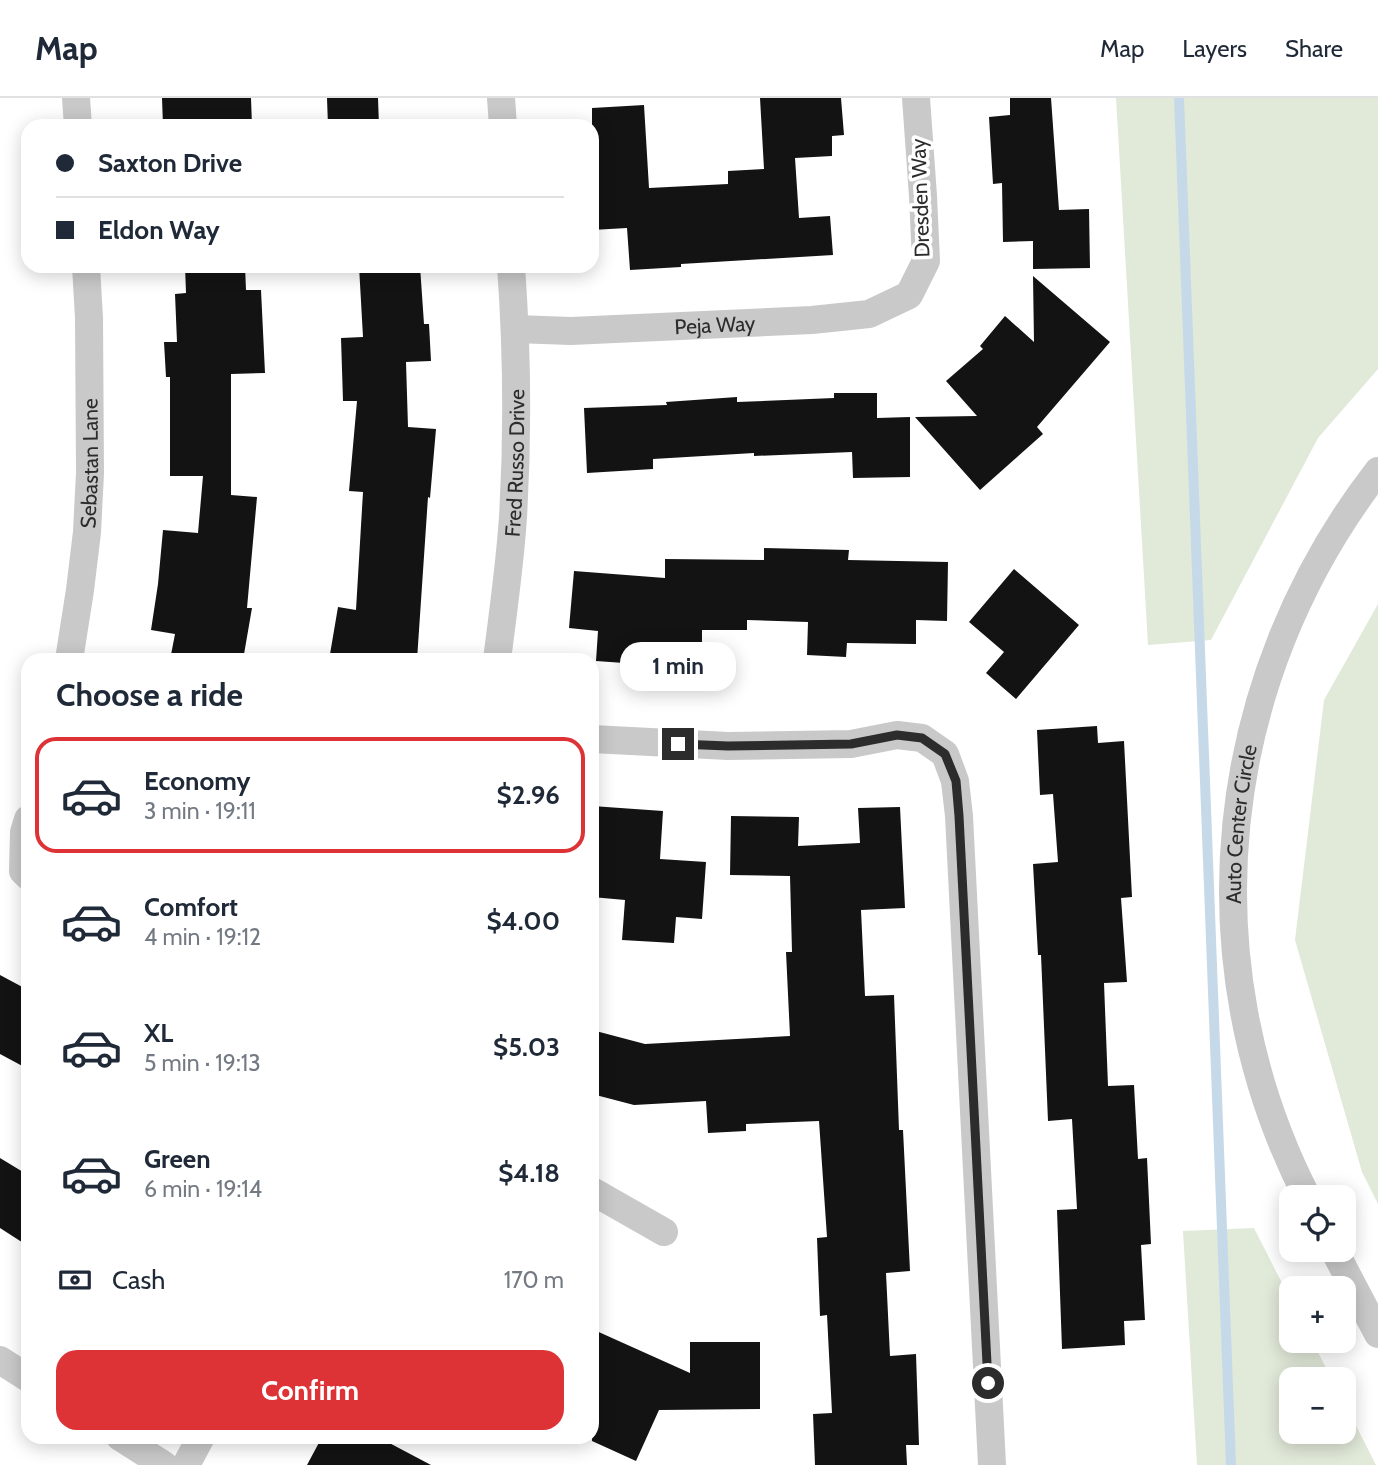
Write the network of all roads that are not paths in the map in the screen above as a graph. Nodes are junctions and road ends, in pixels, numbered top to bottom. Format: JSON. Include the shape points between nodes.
{"nodes":[{"id":1,"x":76,"y":98,"type":"edge"},
{"id":2,"x":501,"y":98,"type":"edge"},
{"id":3,"x":916,"y":98,"type":"edge"},
{"id":4,"x":78,"y":119,"type":"edge"},
{"id":5,"x":502,"y":119,"type":"edge"},
{"id":6,"x":86,"y":273,"type":"edge"},
{"id":7,"x":511,"y":273,"type":"edge"},
{"id":8,"x":909,"y":295,"type":"joint"},
{"id":9,"x":515,"y":329,"type":"junction"},
{"id":10,"x":1378,"y":471,"type":"edge"},
{"id":11,"x":70,"y":653,"type":"edge"},
{"id":12,"x":498,"y":653,"type":"edge"},
{"id":13,"x":599,"y":739,"type":"edge"},
{"id":14,"x":1301,"y":1185,"type":"edge"},
{"id":15,"x":599,"y":1195,"type":"edge"},
{"id":16,"x":664,"y":1232,"type":"dead end"},
{"id":17,"x":1340,"y":1262,"type":"edge"},
{"id":18,"x":1378,"y":1334,"type":"edge"},
{"id":19,"x":0,"y":1360,"type":"edge"},
{"id":20,"x":21,"y":1374,"type":"edge"},
{"id":21,"x":131,"y":1444,"type":"edge"},
{"id":22,"x":197,"y":1444,"type":"edge"},
{"id":23,"x":164,"y":1465,"type":"edge"},
{"id":24,"x":186,"y":1465,"type":"edge"},
{"id":25,"x":992,"y":1465,"type":"edge"}],
"edges":[{"from":1,"to":4,"type":"street"},
{"from":2,"to":5,"type":"street"},
{"from":3,"to":8,"type":"street","name":"Dresden Way","via":[[926,261]]},
{"from":6,"to":11,"type":"street","name":"Sebastan Lane","via":[[90,473]]},
{"from":7,"to":9,"type":"street","name":"Fred Russo Drive"},
{"from":8,"to":9,"type":"street","name":"Peja Way","via":[[869,314],[812,320],[571,331]]},
{"from":9,"to":12,"type":"street","name":"Fred Russo Drive","via":[[513,518]]},
{"from":10,"to":14,"type":"street","name":"Auto Center Circle","via":[[1354,501],[1313,570],[1280,642],[1256,711],[1240,784],[1233,863],[1234,938],[1244,1017],[1263,1094]]},
{"from":13,"to":25,"type":"street","via":[[728,746],[851,744],[897,735],[922,738],[945,754],[956,781],[959,816]]},
{"from":15,"to":16,"type":"street"},
{"from":17,"to":18,"type":"street"},
{"from":19,"to":20,"type":"street"},
{"from":21,"to":23,"type":"street"},
{"from":22,"to":24,"type":"street"}]}
